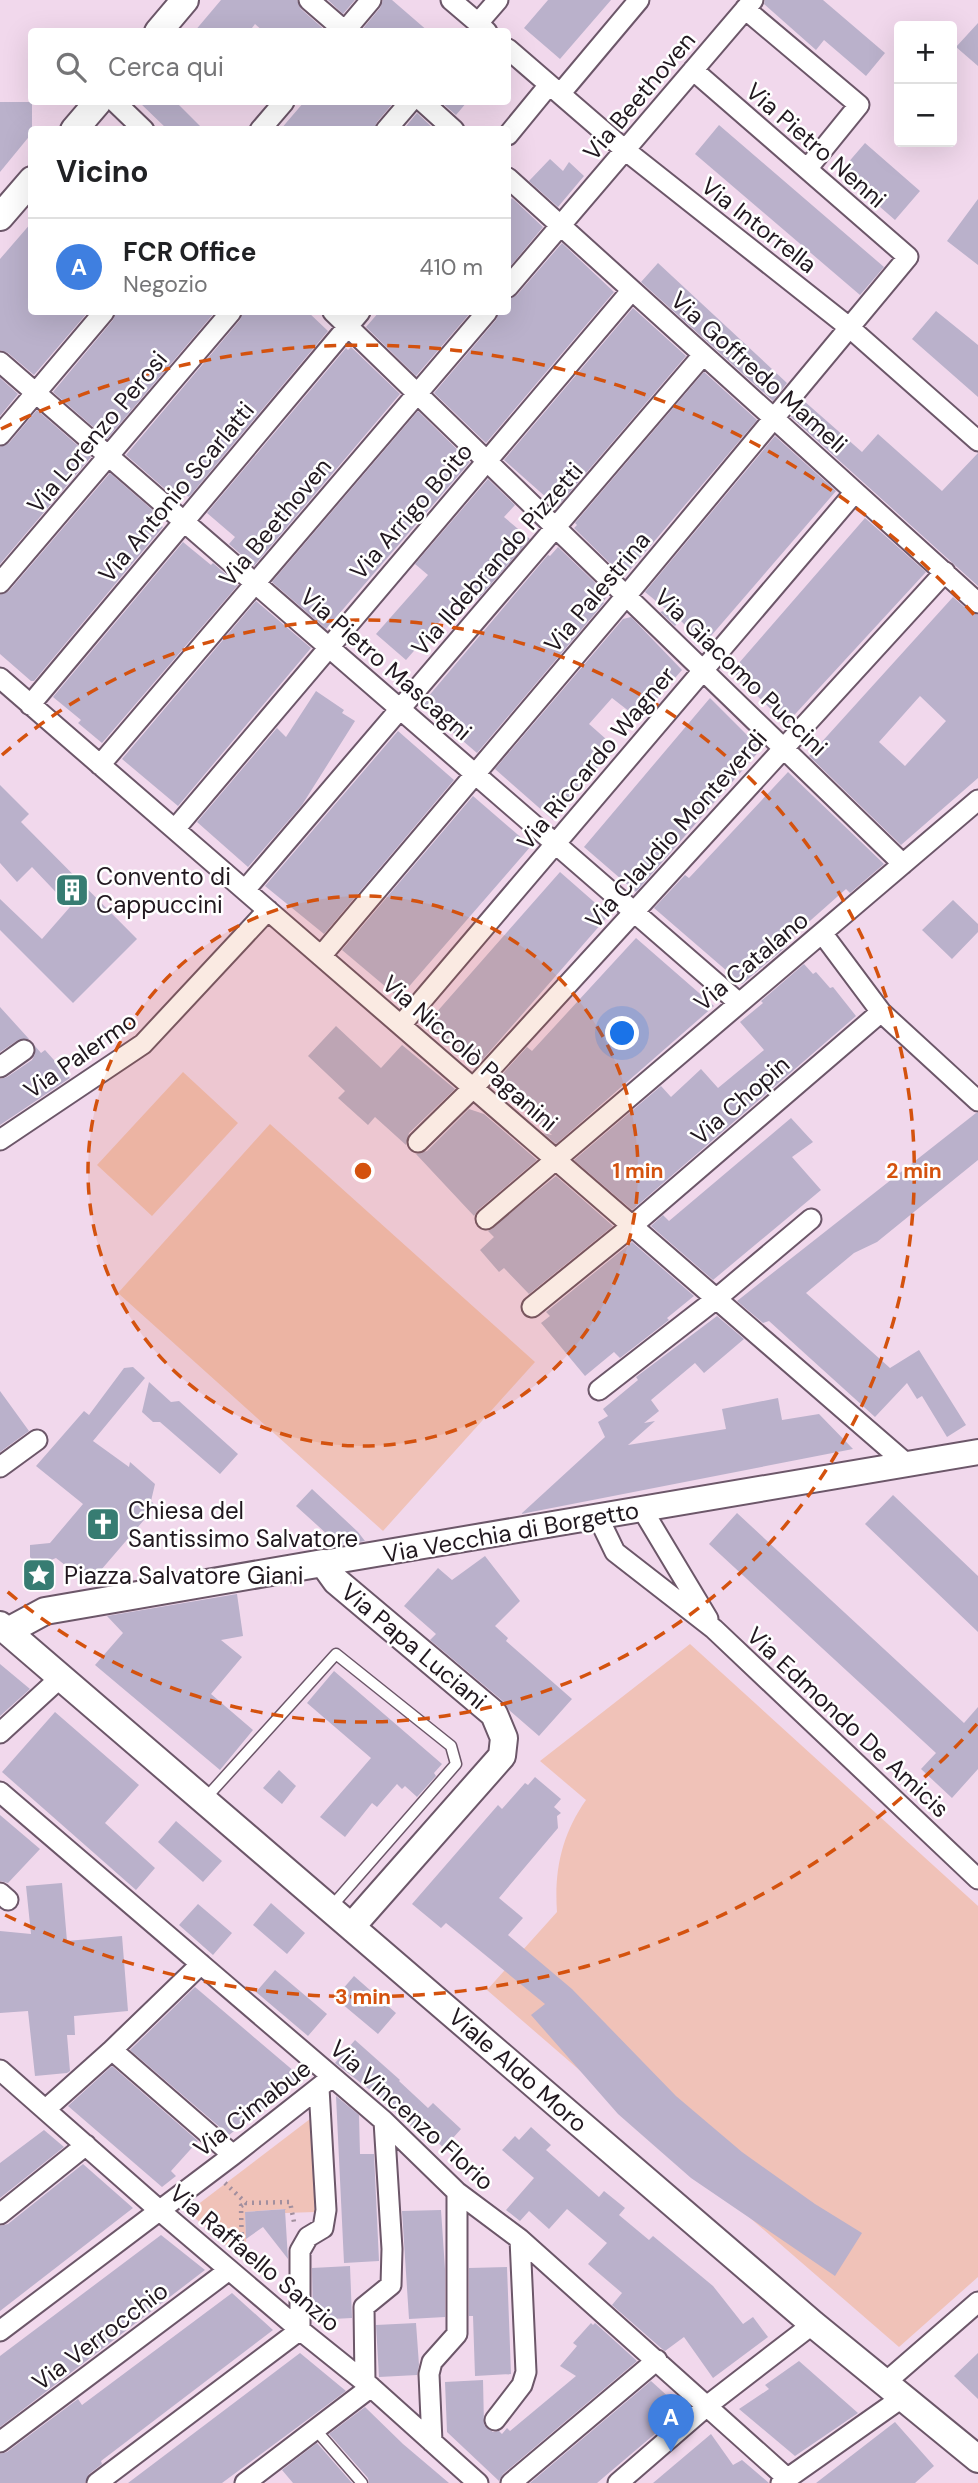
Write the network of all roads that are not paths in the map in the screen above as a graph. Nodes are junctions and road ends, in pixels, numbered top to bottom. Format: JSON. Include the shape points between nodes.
{"nodes":[{"id":1,"x":185,"y":0,"type":"edge"},
{"id":2,"x":309,"y":0,"type":"edge"},
{"id":3,"x":371,"y":0,"type":"edge"},
{"id":4,"x":451,"y":0,"type":"edge"},
{"id":5,"x":499,"y":0,"type":"edge"},
{"id":6,"x":639,"y":0,"type":"edge"},
{"id":7,"x":749,"y":4,"type":"edge"},
{"id":8,"x":483,"y":27,"type":"edge"},
{"id":9,"x":161,"y":28,"type":"edge"},
{"id":10,"x":342,"y":28,"type":"edge"},
{"id":11,"x":348,"y":28,"type":"edge"},
{"id":12,"x":511,"y":52,"type":"edge"},
{"id":13,"x":693,"y":70,"type":"junction"},
{"id":14,"x":554,"y":89,"type":"junction"},
{"id":15,"x":95,"y":105,"type":"edge"},
{"id":16,"x":118,"y":105,"type":"edge"},
{"id":17,"x":281,"y":105,"type":"edge"},
{"id":18,"x":407,"y":105,"type":"edge"},
{"id":19,"x":426,"y":105,"type":"edge"},
{"id":20,"x":77,"y":126,"type":"edge"},
{"id":21,"x":140,"y":126,"type":"edge"},
{"id":22,"x":263,"y":126,"type":"edge"},
{"id":23,"x":389,"y":126,"type":"edge"},
{"id":24,"x":450,"y":126,"type":"edge"},
{"id":25,"x":511,"y":132,"type":"edge"},
{"id":26,"x":625,"y":150,"type":"junction"},
{"id":27,"x":807,"y":169,"type":"junction"},
{"id":28,"x":511,"y":181,"type":"edge"},
{"id":29,"x":28,"y":185,"type":"edge"},
{"id":30,"x":0,"y":217,"type":"edge"},
{"id":31,"x":560,"y":225,"type":"junction"},
{"id":32,"x":908,"y":257,"type":"joint"},
{"id":33,"x":511,"y":283,"type":"edge"},
{"id":34,"x":632,"y":290,"type":"junction"},
{"id":35,"x":101,"y":315,"type":"edge"},
{"id":36,"x":228,"y":315,"type":"edge"},
{"id":37,"x":484,"y":315,"type":"edge"},
{"id":38,"x":353,"y":319,"type":"edge"},
{"id":39,"x":850,"y":328,"type":"junction"},
{"id":40,"x":704,"y":355,"type":"junction"},
{"id":41,"x":0,"y":362,"type":"edge"},
{"id":42,"x":35,"y":392,"type":"junction"},
{"id":43,"x":417,"y":393,"type":"junction"},
{"id":44,"x":775,"y":419,"type":"junction"},
{"id":45,"x":0,"y":435,"type":"edge"},
{"id":46,"x":978,"y":441,"type":"edge"},
{"id":47,"x":108,"y":456,"type":"junction"},
{"id":48,"x":487,"y":460,"type":"junction"},
{"id":49,"x":855,"y":492,"type":"junction"},
{"id":50,"x":184,"y":522,"type":"junction"},
{"id":51,"x":556,"y":527,"type":"junction"},
{"id":52,"x":945,"y":572,"type":"junction"},
{"id":53,"x":0,"y":583,"type":"edge"},
{"id":54,"x":255,"y":583,"type":"junction"},
{"id":55,"x":626,"y":596,"type":"junction"},
{"id":56,"x":978,"y":603,"type":"edge"},
{"id":57,"x":328,"y":647,"type":"junction"},
{"id":58,"x":703,"y":670,"type":"junction"},
{"id":59,"x":0,"y":678,"type":"edge"},
{"id":60,"x":30,"y":705,"type":"junction"},
{"id":61,"x":400,"y":709,"type":"junction"},
{"id":62,"x":783,"y":748,"type":"junction"},
{"id":63,"x":100,"y":765,"type":"junction"},
{"id":64,"x":475,"y":774,"type":"junction"},
{"id":65,"x":978,"y":800,"type":"edge"},
{"id":66,"x":175,"y":829,"type":"junction"},
{"id":67,"x":555,"y":844,"type":"junction"},
{"id":68,"x":903,"y":864,"type":"junction"},
{"id":69,"x":245,"y":890,"type":"junction"},
{"id":70,"x":268,"y":910,"type":"junction"},
{"id":71,"x":633,"y":912,"type":"junction"},
{"id":72,"x":822,"y":933,"type":"junction"},
{"id":73,"x":321,"y":956,"type":"junction"},
{"id":74,"x":739,"y":1003,"type":"junction"},
{"id":75,"x":881,"y":1012,"type":"junction"},
{"id":76,"x":401,"y":1025,"type":"junction"},
{"id":77,"x":24,"y":1050,"type":"dead end"},
{"id":78,"x":0,"y":1067,"type":"edge"},
{"id":79,"x":472,"y":1088,"type":"junction"},
{"id":80,"x":978,"y":1101,"type":"edge"},
{"id":81,"x":0,"y":1140,"type":"edge"},
{"id":82,"x":418,"y":1142,"type":"dead end"},
{"id":83,"x":556,"y":1159,"type":"junction"},
{"id":84,"x":486,"y":1219,"type":"dead end"},
{"id":85,"x":811,"y":1219,"type":"dead end"},
{"id":86,"x":632,"y":1226,"type":"junction"},
{"id":87,"x":716,"y":1298,"type":"junction"},
{"id":88,"x":532,"y":1307,"type":"dead end"},
{"id":89,"x":599,"y":1390,"type":"dead end"},
{"id":90,"x":37,"y":1440,"type":"dead end"},
{"id":91,"x":978,"y":1452,"type":"edge"},
{"id":92,"x":908,"y":1465,"type":"junction"},
{"id":93,"x":0,"y":1467,"type":"edge"},
{"id":94,"x":642,"y":1510,"type":"junction"},
{"id":95,"x":598,"y":1517,"type":"junction"},
{"id":96,"x":323,"y":1563,"type":"junction"},
{"id":97,"x":4,"y":1628,"type":"edge"},
{"id":98,"x":714,"y":1629,"type":"junction"},
{"id":99,"x":60,"y":1678,"type":"junction"},
{"id":100,"x":0,"y":1733,"type":"edge"},
{"id":101,"x":0,"y":1792,"type":"edge"},
{"id":102,"x":203,"y":1800,"type":"junction"},
{"id":103,"x":978,"y":1879,"type":"edge"},
{"id":104,"x":331,"y":1908,"type":"junction"},
{"id":105,"x":352,"y":1926,"type":"junction"},
{"id":106,"x":201,"y":1964,"type":"junction"},
{"id":107,"x":112,"y":2049,"type":"junction"},
{"id":108,"x":0,"y":2070,"type":"edge"},
{"id":109,"x":326,"y":2082,"type":"junction"},
{"id":110,"x":46,"y":2109,"type":"junction"},
{"id":111,"x":384,"y":2121,"type":"junction"},
{"id":112,"x":86,"y":2145,"type":"junction"},
{"id":113,"x":233,"y":2155,"type":"junction"},
{"id":114,"x":457,"y":2192,"type":"junction"},
{"id":115,"x":159,"y":2210,"type":"junction"},
{"id":116,"x":0,"y":2214,"type":"edge"},
{"id":117,"x":520,"y":2239,"type":"junction"},
{"id":118,"x":229,"y":2270,"type":"junction"},
{"id":119,"x":978,"y":2302,"type":"edge"},
{"id":120,"x":813,"y":2323,"type":"junction"},
{"id":121,"x":300,"y":2330,"type":"junction"},
{"id":122,"x":0,"y":2331,"type":"edge"},
{"id":123,"x":657,"y":2360,"type":"junction"},
{"id":124,"x":368,"y":2384,"type":"junction"},
{"id":125,"x":895,"y":2389,"type":"junction"},
{"id":126,"x":708,"y":2405,"type":"junction"},
{"id":127,"x":495,"y":2420,"type":"dead end"},
{"id":128,"x":315,"y":2429,"type":"junction"},
{"id":129,"x":0,"y":2442,"type":"edge"},
{"id":130,"x":432,"y":2442,"type":"junction"},
{"id":131,"x":978,"y":2459,"type":"edge"},
{"id":132,"x":784,"y":2481,"type":"edge"},
{"id":133,"x":97,"y":2483,"type":"edge"},
{"id":134,"x":245,"y":2483,"type":"edge"},
{"id":135,"x":362,"y":2483,"type":"edge"},
{"id":136,"x":478,"y":2483,"type":"edge"},
{"id":137,"x":511,"y":2483,"type":"edge"},
{"id":138,"x":618,"y":2483,"type":"edge"}],
"edges":[{"from":1,"to":9,"type":"main road"},
{"from":2,"to":10,"type":"street"},
{"from":3,"to":11,"type":"street"},
{"from":4,"to":8,"type":"street"},
{"from":5,"to":8,"type":"street"},
{"from":6,"to":14,"type":"street"},
{"from":7,"to":13,"type":"street","name":"Via Beethoven"},
{"from":7,"to":27,"type":"street","via":[[859,105]]},
{"from":12,"to":14,"type":"street","name":"Via Intorrella"},
{"from":13,"to":26,"type":"street","name":"Via Beethoven"},
{"from":13,"to":27,"type":"street","name":"Via Pietro Nenni"},
{"from":14,"to":25,"type":"street"},
{"from":14,"to":26,"type":"street","name":"Via Intorrella"},
{"from":15,"to":20,"type":"main road"},
{"from":16,"to":21,"type":"street"},
{"from":17,"to":22,"type":"street"},
{"from":18,"to":23,"type":"street"},
{"from":19,"to":24,"type":"street"},
{"from":26,"to":31,"type":"street","name":"Via Beethoven"},
{"from":26,"to":39,"type":"street","name":"Via Intorrella"},
{"from":27,"to":32,"type":"street","name":"Via Pietro Nenni"},
{"from":28,"to":31,"type":"street","name":"Via Goffredo Mameli"},
{"from":29,"to":30,"type":"main road"},
{"from":31,"to":33,"type":"street","name":"Via Beethoven"},
{"from":31,"to":34,"type":"street","name":"Via Goffredo Mameli"},
{"from":32,"to":39,"type":"street","name":"Via Palestrina"},
{"from":34,"to":40,"type":"street","name":"Via Goffredo Mameli"},
{"from":34,"to":48,"type":"street","name":"Via Arrigo Boito"},
{"from":35,"to":42,"type":"street"},
{"from":36,"to":47,"type":"street","name":"Via Lorenzo Perosi"},
{"from":37,"to":43,"type":"street","name":"Via Beethoven"},
{"from":38,"to":43,"type":"street","name":"Via Giacomo Puccini"},
{"from":38,"to":50,"type":"street","name":"Via Antonio Scarlatti"},
{"from":39,"to":44,"type":"street","name":"Via Palestrina"},
{"from":39,"to":46,"type":"street","name":"Via Intorrella"},
{"from":40,"to":44,"type":"street","name":"Via Goffredo Mameli"},
{"from":40,"to":51,"type":"street","name":"Via Ildebrando Pizzetti"},
{"from":41,"to":42,"type":"street","name":"Via Pietro Mascagni"},
{"from":42,"to":45,"type":"street"},
{"from":42,"to":47,"type":"street","name":"Via Pietro Mascagni"},
{"from":43,"to":48,"type":"street","name":"Via Giacomo Puccini"},
{"from":43,"to":54,"type":"street","name":"Via Beethoven"},
{"from":44,"to":49,"type":"street","name":"Via Goffredo Mameli"},
{"from":44,"to":55,"type":"street","name":"Via Palestrina"},
{"from":47,"to":50,"type":"street","name":"Via Pietro Mascagni"},
{"from":47,"to":53,"type":"street","name":"Via Lorenzo Perosi"},
{"from":48,"to":51,"type":"street","name":"Via Giacomo Puccini"},
{"from":48,"to":57,"type":"street","name":"Via Arrigo Boito"},
{"from":49,"to":52,"type":"street","name":"Via Goffredo Mameli"},
{"from":49,"to":58,"type":"street","name":"Via Riccardo Wagner"},
{"from":50,"to":54,"type":"street","name":"Via Pietro Mascagni"},
{"from":50,"to":60,"type":"street","name":"Via Antonio Scarlatti"},
{"from":51,"to":55,"type":"street","name":"Via Giacomo Puccini"},
{"from":51,"to":61,"type":"street","name":"Via Ildebrando Pizzetti"},
{"from":52,"to":56,"type":"street","name":"Via Goffredo Mameli"},
{"from":52,"to":62,"type":"street","name":"Via Claudio Monteverdi"},
{"from":54,"to":57,"type":"street","name":"Via Pietro Mascagni"},
{"from":54,"to":63,"type":"street","name":"Via Beethoven"},
{"from":55,"to":58,"type":"street","name":"Via Giacomo Puccini"},
{"from":55,"to":64,"type":"street","name":"Via Palestrina"},
{"from":57,"to":61,"type":"street","name":"Via Pietro Mascagni"},
{"from":57,"to":66,"type":"street","name":"Via Arrigo Boito"},
{"from":58,"to":62,"type":"street","name":"Via Giacomo Puccini"},
{"from":58,"to":67,"type":"street","name":"Via Riccardo Wagner"},
{"from":59,"to":60,"type":"street","name":"Via Niccolò Paganini"},
{"from":60,"to":63,"type":"street","name":"Via Niccolò Paganini"},
{"from":61,"to":64,"type":"street","name":"Via Pietro Mascagni"},
{"from":61,"to":69,"type":"street","name":"Via Ildebrando Pizzetti"},
{"from":62,"to":68,"type":"street","name":"Via Giacomo Puccini"},
{"from":62,"to":71,"type":"street","name":"Via Claudio Monteverdi"},
{"from":63,"to":66,"type":"street","name":"Via Niccolò Paganini"},
{"from":64,"to":67,"type":"street","name":"Via Pietro Mascagni"},
{"from":64,"to":73,"type":"street","name":"Via Palestrina"},
{"from":65,"to":68,"type":"street","name":"Via Catalano"},
{"from":66,"to":69,"type":"street","name":"Via Niccolò Paganini"},
{"from":67,"to":71,"type":"street","name":"Via Pietro Mascagni"},
{"from":67,"to":76,"type":"street","name":"Via Riccardo Wagner"},
{"from":68,"to":72,"type":"street","name":"Via Catalano"},
{"from":69,"to":70,"type":"street","name":"Via Niccolò Paganini"},
{"from":70,"to":73,"type":"street","name":"Via Niccolò Paganini"},
{"from":70,"to":81,"type":"street","name":"Via Palermo","via":[[144,1044]]},
{"from":71,"to":74,"type":"street","name":"Via Pietro Mascagni"},
{"from":71,"to":79,"type":"street","name":"Via Claudio Monteverdi"},
{"from":72,"to":74,"type":"street","name":"Via Catalano"},
{"from":72,"to":75,"type":"street"},
{"from":73,"to":76,"type":"street","name":"Via Niccolò Paganini"},
{"from":74,"to":83,"type":"street","name":"Via Catalano"},
{"from":75,"to":80,"type":"street"},
{"from":75,"to":86,"type":"street","name":"Via Chopin"},
{"from":76,"to":79,"type":"street","name":"Via Niccolò Paganini"},
{"from":77,"to":78,"type":"street"},
{"from":79,"to":82,"type":"street","name":"Via Claudio Monteverdi"},
{"from":79,"to":83,"type":"street","name":"Via Niccolò Paganini"},
{"from":83,"to":84,"type":"street","name":"Via Catalano"},
{"from":83,"to":86,"type":"street","name":"Via Niccolò Paganini"},
{"from":85,"to":87,"type":"street"},
{"from":86,"to":87,"type":"street","name":"Via Niccolò Paganini"},
{"from":86,"to":88,"type":"street","name":"Via Chopin"},
{"from":87,"to":89,"type":"street"},
{"from":87,"to":92,"type":"street","name":"Via Niccolò Paganini"},
{"from":90,"to":93,"type":"street"},
{"from":91,"to":92,"type":"street","name":"Via Vecchia di Borgetto"},
{"from":92,"to":94,"type":"street","name":"Via Vecchia di Borgetto"},
{"from":94,"to":95,"type":"street","name":"Via Vecchia di Borgetto"},
{"from":94,"to":98,"type":"street"},
{"from":95,"to":96,"type":"street","name":"Via Vecchia di Borgetto"},
{"from":95,"to":98,"type":"street","via":[[615,1552]]},
{"from":96,"to":97,"type":"main road","name":"Via Vecchia di Borgetto","via":[[45,1611]]},
{"from":96,"to":105,"type":"main road","name":"Via Papa Luciani","via":[[336,1581],[494,1714],[504,1738],[502,1756]]},
{"from":97,"to":99,"type":"main road","name":"Viale Aldo Moro"},
{"from":98,"to":103,"type":"street","name":"Via Edmondo De Amicis"},
{"from":99,"to":100,"type":"street"},
{"from":99,"to":102,"type":"main road","name":"Viale Aldo Moro"},
{"from":101,"to":106,"type":"street","name":"Via Vincenzo Florio"},
{"from":102,"to":104,"type":"main road","name":"Viale Aldo Moro"},
{"from":102,"to":104,"type":"lane","via":[[336,1654],[452,1746],[456,1764]]},
{"from":104,"to":105,"type":"main road","name":"Viale Aldo Moro"},
{"from":105,"to":120,"type":"main road","name":"Viale Aldo Moro"},
{"from":106,"to":107,"type":"street"},
{"from":106,"to":109,"type":"street","name":"Via Vincenzo Florio"},
{"from":107,"to":110,"type":"street"},
{"from":107,"to":113,"type":"street"},
{"from":108,"to":110,"type":"street","name":"Via Raffaello Sanzio"},
{"from":109,"to":111,"type":"street","name":"Via Vincenzo Florio"},
{"from":109,"to":113,"type":"street","name":"Via Cimabue"},
{"from":109,"to":121,"type":"street","via":[[326,2210],[323,2228],[308,2237],[300,2251]]},
{"from":110,"to":112,"type":"street","name":"Via Raffaello Sanzio"},
{"from":111,"to":114,"type":"street","name":"Via Vincenzo Florio"},
{"from":111,"to":124,"type":"street","via":[[391,2285],[364,2307]]},
{"from":112,"to":115,"type":"street","name":"Via Raffaello Sanzio"},
{"from":112,"to":116,"type":"street"},
{"from":113,"to":115,"type":"street","name":"Via Cimabue"},
{"from":114,"to":117,"type":"street","name":"Via Vincenzo Florio"},
{"from":114,"to":130,"type":"street","via":[[457,2334],[432,2362],[429,2374]]},
{"from":115,"to":118,"type":"street","name":"Via Raffaello Sanzio"},
{"from":115,"to":122,"type":"street","name":"Via Cimabue"},
{"from":117,"to":123,"type":"street","name":"Via Vincenzo Florio"},
{"from":117,"to":127,"type":"street","via":[[526,2372],[522,2385]]},
{"from":118,"to":121,"type":"street","name":"Via Raffaello Sanzio"},
{"from":118,"to":129,"type":"street","name":"Via Verrocchio"},
{"from":119,"to":125,"type":"street"},
{"from":120,"to":125,"type":"main road","name":"Viale Aldo Moro"},
{"from":120,"to":126,"type":"street"},
{"from":121,"to":124,"type":"street","name":"Via Raffaello Sanzio"},
{"from":121,"to":133,"type":"street"},
{"from":123,"to":126,"type":"street","name":"Via Vincenzo Florio"},
{"from":123,"to":137,"type":"street"},
{"from":124,"to":128,"type":"street"},
{"from":124,"to":130,"type":"street","name":"Via Raffaello Sanzio"},
{"from":125,"to":131,"type":"main road","name":"Viale Aldo Moro"},
{"from":125,"to":132,"type":"street"},
{"from":126,"to":132,"type":"street","name":"Via Vincenzo Florio"},
{"from":126,"to":138,"type":"street"},
{"from":128,"to":134,"type":"street"},
{"from":128,"to":135,"type":"lane"},
{"from":130,"to":136,"type":"street","name":"Via Raffaello Sanzio"}]}
